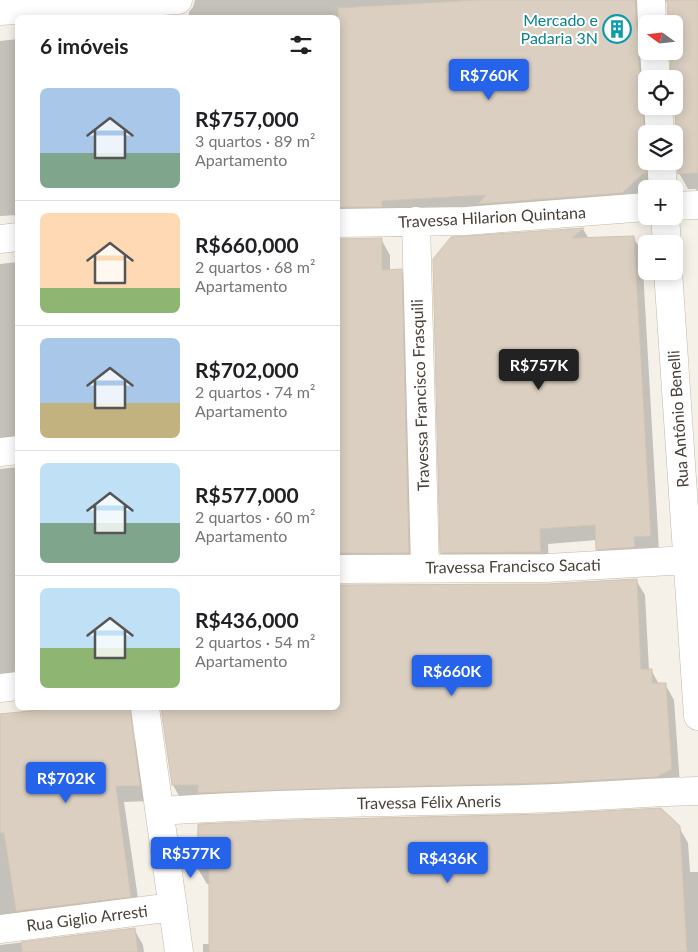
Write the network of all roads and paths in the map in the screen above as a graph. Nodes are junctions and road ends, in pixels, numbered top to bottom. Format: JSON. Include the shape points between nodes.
{"nodes":[{"id":1,"x":178,"y":0,"type":"edge"},
{"id":2,"x":651,"y":0,"type":"edge"},
{"id":3,"x":0,"y":11,"type":"edge"},
{"id":4,"x":652,"y":15,"type":"edge"},
{"id":5,"x":698,"y":205,"type":"edge"},
{"id":6,"x":683,"y":206,"type":"edge"},
{"id":7,"x":638,"y":208,"type":"edge"},
{"id":8,"x":416,"y":222,"type":"junction"},
{"id":9,"x":340,"y":223,"type":"edge"},
{"id":10,"x":15,"y":237,"type":"edge"},
{"id":11,"x":0,"y":239,"type":"edge"},
{"id":12,"x":669,"y":280,"type":"edge"},
{"id":13,"x":688,"y":420,"type":"edge"},
{"id":14,"x":15,"y":450,"type":"edge"},
{"id":15,"x":0,"y":452,"type":"edge"},
{"id":16,"x":688,"y":560,"type":"junction"},
{"id":17,"x":425,"y":568,"type":"junction"},
{"id":18,"x":340,"y":569,"type":"edge"},
{"id":19,"x":696,"y":647,"type":"edge"},
{"id":20,"x":15,"y":686,"type":"edge"},
{"id":21,"x":0,"y":688,"type":"edge"},
{"id":22,"x":145,"y":710,"type":"edge"},
{"id":23,"x":698,"y":716,"type":"edge"},
{"id":24,"x":698,"y":791,"type":"edge"},
{"id":25,"x":160,"y":811,"type":"junction"},
{"id":26,"x":173,"y":907,"type":"junction"},
{"id":27,"x":0,"y":929,"type":"edge"},
{"id":28,"x":179,"y":952,"type":"edge"}],
"edges":[{"from":1,"to":3,"type":"street"},
{"from":2,"to":4,"type":"street"},
{"from":5,"to":6,"type":"street"},
{"from":7,"to":8,"type":"street","name":"Travessa Hilarion Quintana"},
{"from":8,"to":9,"type":"street","name":"Travessa Hilarion Quintana"},
{"from":8,"to":17,"type":"street","name":"Travessa Francisco Frasquili"},
{"from":10,"to":11,"type":"street"},
{"from":12,"to":13,"type":"street","name":"Rua Antônio Benelli"},
{"from":13,"to":16,"type":"street","name":"Rua Antônio Benelli"},
{"from":14,"to":15,"type":"street"},
{"from":16,"to":17,"type":"street","name":"Travessa Francisco Sacati","via":[[547,568]]},
{"from":16,"to":19,"type":"street","name":"Rua Antônio Benelli"},
{"from":17,"to":18,"type":"street","name":"Travessa Francisco Sacati"},
{"from":19,"to":23,"type":"street","name":"Rua Antônio Benelli"},
{"from":20,"to":21,"type":"street"},
{"from":22,"to":25,"type":"street"},
{"from":24,"to":25,"type":"street","name":"Travessa Félix Aneris"},
{"from":25,"to":26,"type":"street"},
{"from":26,"to":27,"type":"street","name":"Rua Giglio Arresti"},
{"from":26,"to":28,"type":"street"}]}
